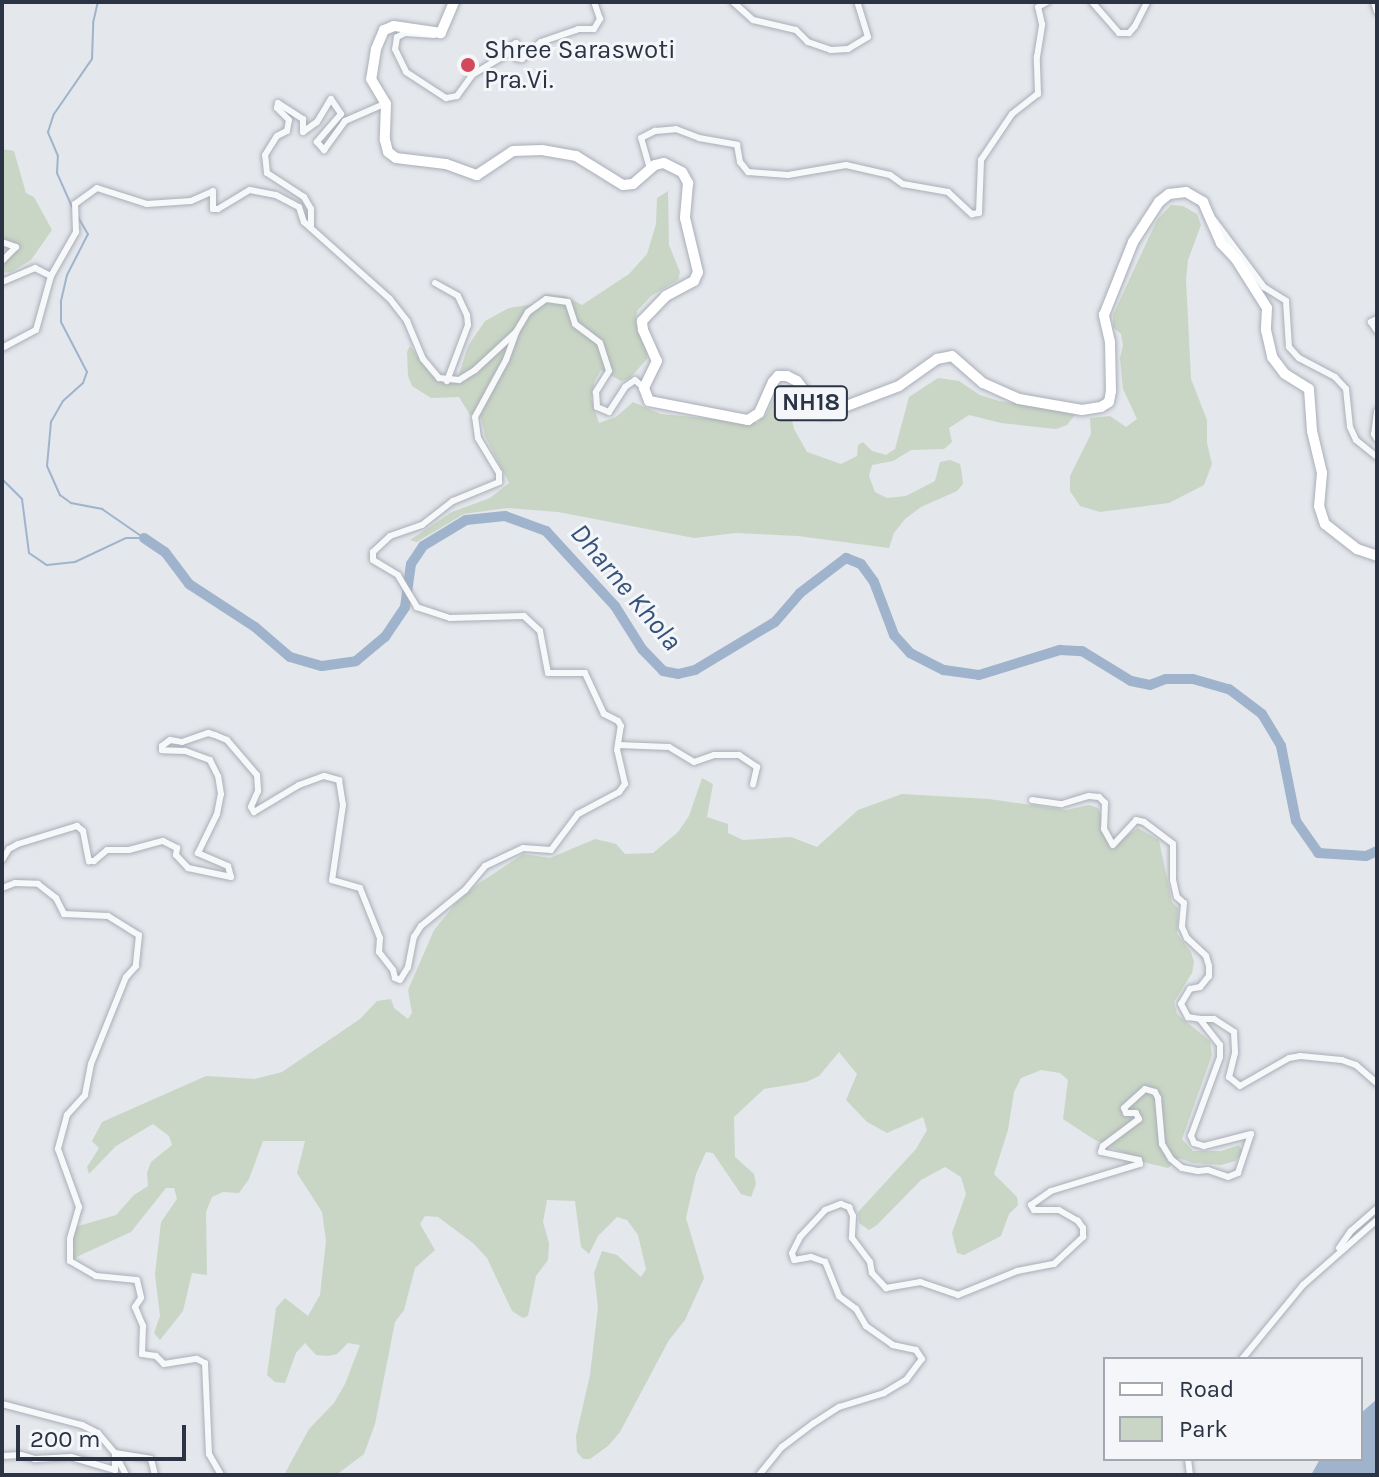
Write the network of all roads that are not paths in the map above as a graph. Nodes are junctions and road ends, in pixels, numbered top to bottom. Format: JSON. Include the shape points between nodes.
{"nodes":[{"id":1,"x":454,"y":2,"type":"edge"},
{"id":2,"x":594,"y":2,"type":"edge"},
{"id":3,"x":733,"y":2,"type":"edge"},
{"id":4,"x":857,"y":2,"type":"edge"},
{"id":5,"x":1047,"y":2,"type":"edge"},
{"id":6,"x":1092,"y":2,"type":"edge"},
{"id":7,"x":1147,"y":2,"type":"edge"},
{"id":8,"x":1374,"y":2,"type":"edge"},
{"id":9,"x":1377,"y":12,"type":"edge"},
{"id":10,"x":434,"y":35,"type":"junction"},
{"id":11,"x":386,"y":103,"type":"junction"},
{"id":12,"x":650,"y":169,"type":"junction"},
{"id":13,"x":1214,"y":220,"type":"junction"},
{"id":14,"x":311,"y":226,"type":"junction"},
{"id":15,"x":2,"y":242,"type":"edge"},
{"id":16,"x":2,"y":261,"type":"edge"},
{"id":17,"x":51,"y":276,"type":"junction"},
{"id":18,"x":2,"y":282,"type":"edge"},
{"id":19,"x":435,"y":283,"type":"dead end"},
{"id":20,"x":1377,"y":319,"type":"edge"},
{"id":21,"x":1377,"y":331,"type":"edge"},
{"id":22,"x":516,"y":332,"type":"junction"},
{"id":23,"x":2,"y":348,"type":"edge"},
{"id":24,"x":447,"y":381,"type":"junction"},
{"id":25,"x":644,"y":388,"type":"junction"},
{"id":26,"x":1377,"y":411,"type":"edge"},
{"id":27,"x":1377,"y":439,"type":"edge"},
{"id":28,"x":1377,"y":457,"type":"edge"},
{"id":29,"x":1377,"y":556,"type":"edge"},
{"id":30,"x":618,"y":745,"type":"junction"},
{"id":31,"x":753,"y":785,"type":"dead end"},
{"id":32,"x":1032,"y":800,"type":"dead end"},
{"id":33,"x":2,"y":860,"type":"edge"},
{"id":34,"x":2,"y":888,"type":"edge"},
{"id":35,"x":1200,"y":1019,"type":"junction"},
{"id":36,"x":1377,"y":1083,"type":"edge"},
{"id":37,"x":1377,"y":1208,"type":"edge"},
{"id":38,"x":1377,"y":1220,"type":"edge"},
{"id":39,"x":1336,"y":1255,"type":"junction"},
{"id":40,"x":1244,"y":1357,"type":"edge"},
{"id":41,"x":2,"y":1404,"type":"edge"},
{"id":42,"x":115,"y":1453,"type":"junction"},
{"id":43,"x":2,"y":1456,"type":"edge"},
{"id":44,"x":126,"y":1475,"type":"edge"},
{"id":45,"x":155,"y":1475,"type":"edge"},
{"id":46,"x":221,"y":1475,"type":"edge"},
{"id":47,"x":759,"y":1475,"type":"edge"}],
"edges":[{"from":1,"to":10,"type":"main road","via":[[445,31]]},
{"from":2,"to":10,"type":"street","via":[[600,19],[594,29],[541,42],[522,59],[516,58],[516,43],[472,75],[457,96],[446,98],[406,72],[395,49],[397,37],[405,33]]},
{"from":3,"to":4,"type":"street","via":[[753,20],[796,30],[812,45],[840,50],[861,45],[868,37]]},
{"from":5,"to":12,"type":"street","via":[[1038,7],[1038,94],[1012,114],[981,160],[979,213],[972,214],[948,192],[846,165],[788,175],[748,172],[737,145],[676,129],[641,138]]},
{"from":6,"to":7,"type":"street","via":[[1119,33],[1129,33]]},
{"from":8,"to":9,"type":"street"},
{"from":10,"to":11,"type":"main road","via":[[401,25],[384,30],[370,69],[373,86]]},
{"from":11,"to":12,"type":"main road","via":[[385,140],[388,152],[400,160],[446,164],[477,175],[513,151],[550,151],[576,156],[628,185]]},
{"from":11,"to":14,"type":"street","via":[[345,121],[324,150],[317,142],[341,114],[331,99],[317,122],[303,132],[303,119],[278,103],[289,120],[287,131],[265,155],[267,173],[304,197]]},
{"from":12,"to":25,"type":"main road","via":[[664,163],[682,172],[688,183],[685,218],[699,265],[694,281],[666,296],[642,321],[657,361]]},
{"from":13,"to":25,"type":"main road","number":"NH18","via":[[1203,202],[1186,192],[1169,194],[1133,242],[1104,315],[1111,391],[1109,402],[1101,407],[1082,410],[1019,399],[983,383],[952,356],[937,359],[899,386],[828,413],[820,412],[787,376],[778,376],[759,413],[748,420],[654,404]]},
{"from":13,"to":28,"type":"street","via":[[1264,287],[1286,301],[1289,347],[1346,389],[1350,427],[1356,440]]},
{"from":13,"to":29,"type":"main road","number":"NH18","via":[[1221,243],[1267,308],[1272,357],[1285,374],[1309,389],[1325,524],[1357,549]]},
{"from":14,"to":17,"type":"street","via":[[299,207],[250,190],[213,209],[213,191],[191,201],[147,204],[97,188],[75,204],[76,232]]},
{"from":14,"to":24,"type":"street","via":[[390,299],[407,321],[423,359]]},
{"from":15,"to":16,"type":"street","via":[[16,247]]},
{"from":17,"to":18,"type":"street","via":[[35,268]]},
{"from":17,"to":23,"type":"street","via":[[36,330]]},
{"from":19,"to":24,"type":"street","via":[[458,296],[467,315]]},
{"from":20,"to":21,"type":"street","via":[[1371,322]]},
{"from":22,"to":24,"type":"street","via":[[475,370]]},
{"from":22,"to":25,"type":"street","via":[[528,312],[546,299],[568,302],[575,324],[600,343],[609,371],[596,392],[597,407],[609,412],[635,380]]},
{"from":22,"to":30,"type":"street","via":[[475,417],[478,438],[499,482],[453,501],[422,525],[390,536],[373,552],[373,560],[398,575],[417,607],[427,612],[465,619],[524,616],[540,631],[548,673],[585,673],[604,714],[618,721]]},
{"from":26,"to":27,"type":"street"},
{"from":30,"to":31,"type":"street","via":[[669,747],[694,762],[739,755],[757,767]]},
{"from":30,"to":33,"type":"street","via":[[625,776],[619,792],[578,814],[551,850],[523,848],[485,866],[421,926],[400,980],[379,952],[380,938],[360,888],[332,880],[343,805],[339,780],[324,776],[299,785],[254,812],[257,775],[227,740],[215,735],[170,740],[162,750],[210,760],[221,794],[198,853],[228,866],[231,877],[188,868],[176,855],[177,848],[163,841],[107,850],[89,861],[83,831],[77,826],[18,844]]},
{"from":32,"to":35,"type":"street","via":[[1062,804],[1099,797],[1105,803],[1104,829],[1113,845],[1136,820],[1173,844],[1173,880],[1184,903],[1182,927],[1209,966],[1209,976],[1190,989],[1181,1004],[1188,1017]]},
{"from":34,"to":46,"type":"street","via":[[38,884],[56,898],[64,914],[108,916],[139,935],[136,966],[126,977],[91,1064],[85,1095],[67,1115],[58,1149],[79,1207],[70,1261],[96,1276],[137,1280],[142,1354],[164,1364],[197,1359],[205,1363],[209,1454]]},
{"from":35,"to":36,"type":"street","via":[[1214,1019],[1234,1032],[1229,1077],[1240,1086],[1300,1056],[1342,1060]]},
{"from":35,"to":47,"type":"street","via":[[1220,1045],[1220,1057],[1191,1136],[1204,1146],[1251,1134],[1238,1173],[1228,1177],[1182,1168],[1171,1159],[1162,1144],[1158,1098],[1145,1089],[1124,1108],[1139,1119],[1101,1152],[1140,1164],[1051,1191],[1031,1205],[1034,1210],[1059,1210],[1078,1221],[1083,1237],[1054,1264],[1017,1271],[958,1295],[920,1282],[886,1288],[852,1238],[849,1207],[825,1210],[800,1237],[794,1260],[811,1257],[825,1262],[839,1296],[866,1326],[893,1345],[916,1350],[922,1359],[906,1380],[814,1423],[782,1447]]},
{"from":37,"to":39,"type":"street","via":[[1351,1231]]},
{"from":38,"to":39,"type":"street"},
{"from":39,"to":40,"type":"street","via":[[1303,1285]]},
{"from":41,"to":42,"type":"street","via":[[82,1425],[98,1433]]},
{"from":42,"to":43,"type":"street","via":[[115,1470],[71,1457]]},
{"from":42,"to":44,"type":"street"},
{"from":42,"to":45,"type":"street","via":[[151,1459]]}]}
